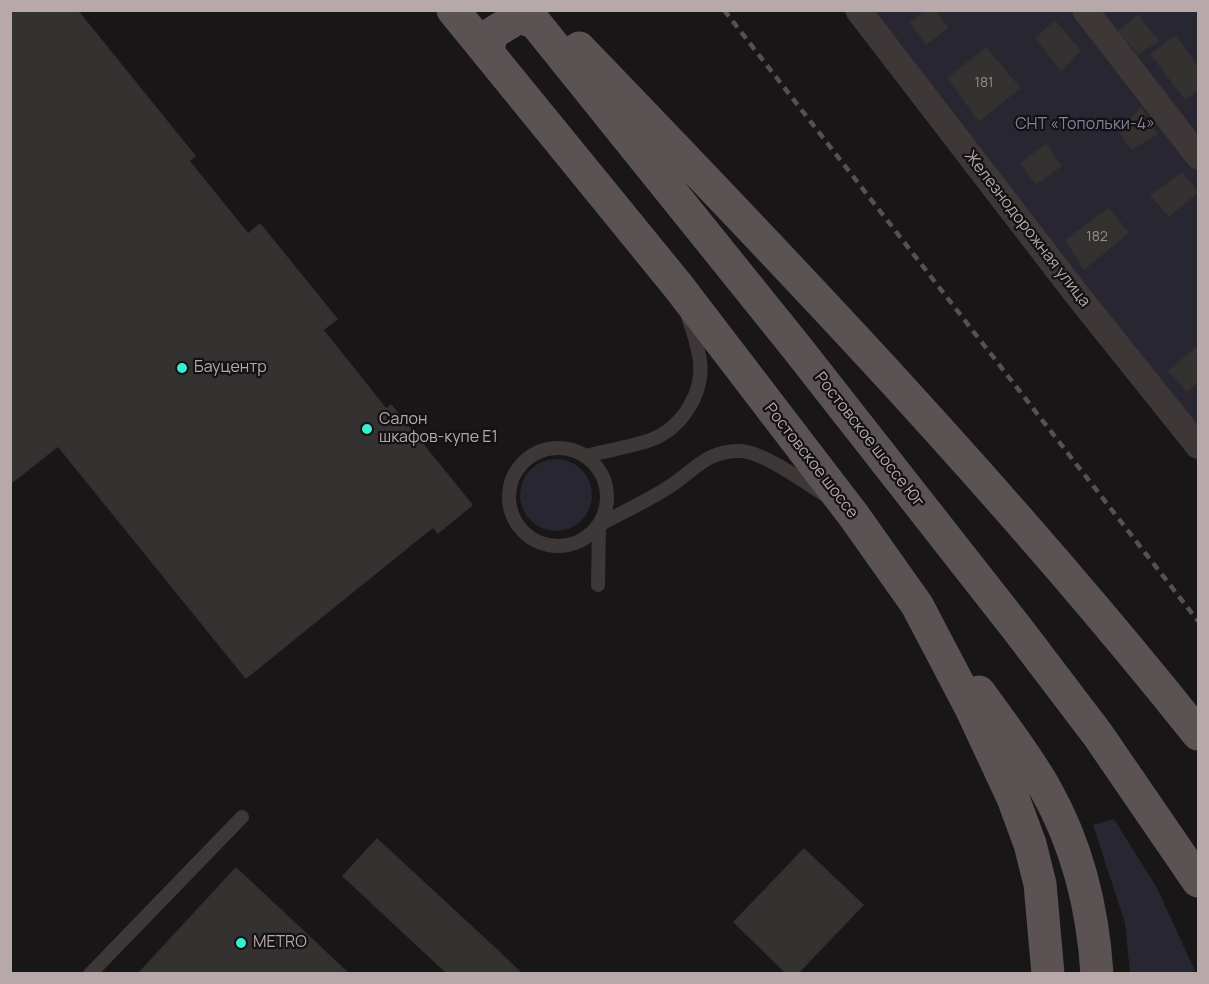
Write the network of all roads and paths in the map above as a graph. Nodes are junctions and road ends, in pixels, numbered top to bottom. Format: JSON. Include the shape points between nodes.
{"nodes":[{"id":1,"x":453,"y":10,"type":"edge"},
{"id":2,"x":858,"y":10,"type":"edge"},
{"id":3,"x":1084,"y":10,"type":"edge"},
{"id":4,"x":534,"y":14,"type":"edge"},
{"id":5,"x":488,"y":52,"type":"junction"},
{"id":6,"x":1198,"y":156,"type":"edge"},
{"id":7,"x":678,"y":286,"type":"junction"},
{"id":8,"x":1198,"y":446,"type":"edge"},
{"id":9,"x":586,"y":456,"type":"junction"},
{"id":10,"x":854,"y":516,"type":"junction"},
{"id":11,"x":599,"y":525,"type":"junction"},
{"id":12,"x":598,"y":585,"type":"dead end"},
{"id":13,"x":917,"y":605,"type":"junction"},
{"id":14,"x":1198,"y":735,"type":"edge"},
{"id":15,"x":242,"y":817,"type":"dead end"},
{"id":16,"x":1198,"y":881,"type":"edge"},
{"id":17,"x":90,"y":974,"type":"edge"},
{"id":18,"x":1048,"y":974,"type":"edge"},
{"id":19,"x":1097,"y":974,"type":"edge"}],
"edges":[{"from":1,"to":5,"type":"main road","name":"Ростовское шоссе"},
{"from":2,"to":8,"type":"street","name":"Железнодорожная улица"},
{"from":3,"to":6,"type":"street"},
{"from":4,"to":5,"type":"main road","via":[[519,17],[491,34]]},
{"from":4,"to":14,"type":"main road","via":[[754,230],[1032,534]]},
{"from":4,"to":16,"type":"main road","name":"Ростовское шоссе Юг","via":[[1019,631],[1098,735]]},
{"from":5,"to":7,"type":"main road","name":"Ростовское шоссе"},
{"from":7,"to":9,"type":"lane","via":[[701,364],[698,387],[686,414],[671,430],[652,439]]},
{"from":7,"to":10,"type":"main road","name":"Ростовское шоссе"},
{"from":9,"to":11,"type":"lane","via":[[605,480],[606,511]]},
{"from":9,"to":11,"type":"lane","via":[[559,448],[532,455],[513,476],[509,504],[520,530],[554,547],[574,544],[591,535]]},
{"from":10,"to":11,"type":"lane","via":[[794,475],[741,451],[710,456],[666,489]]},
{"from":10,"to":13,"type":"main road","name":"Ростовское шоссе"},
{"from":11,"to":12,"type":"lane"},
{"from":13,"to":18,"type":"main road","name":"Ростовское шоссе","via":[[1013,798],[1030,844],[1040,884]]},
{"from":13,"to":19,"type":"main road","via":[[1046,790],[1083,882]]},
{"from":15,"to":17,"type":"lane"}]}
